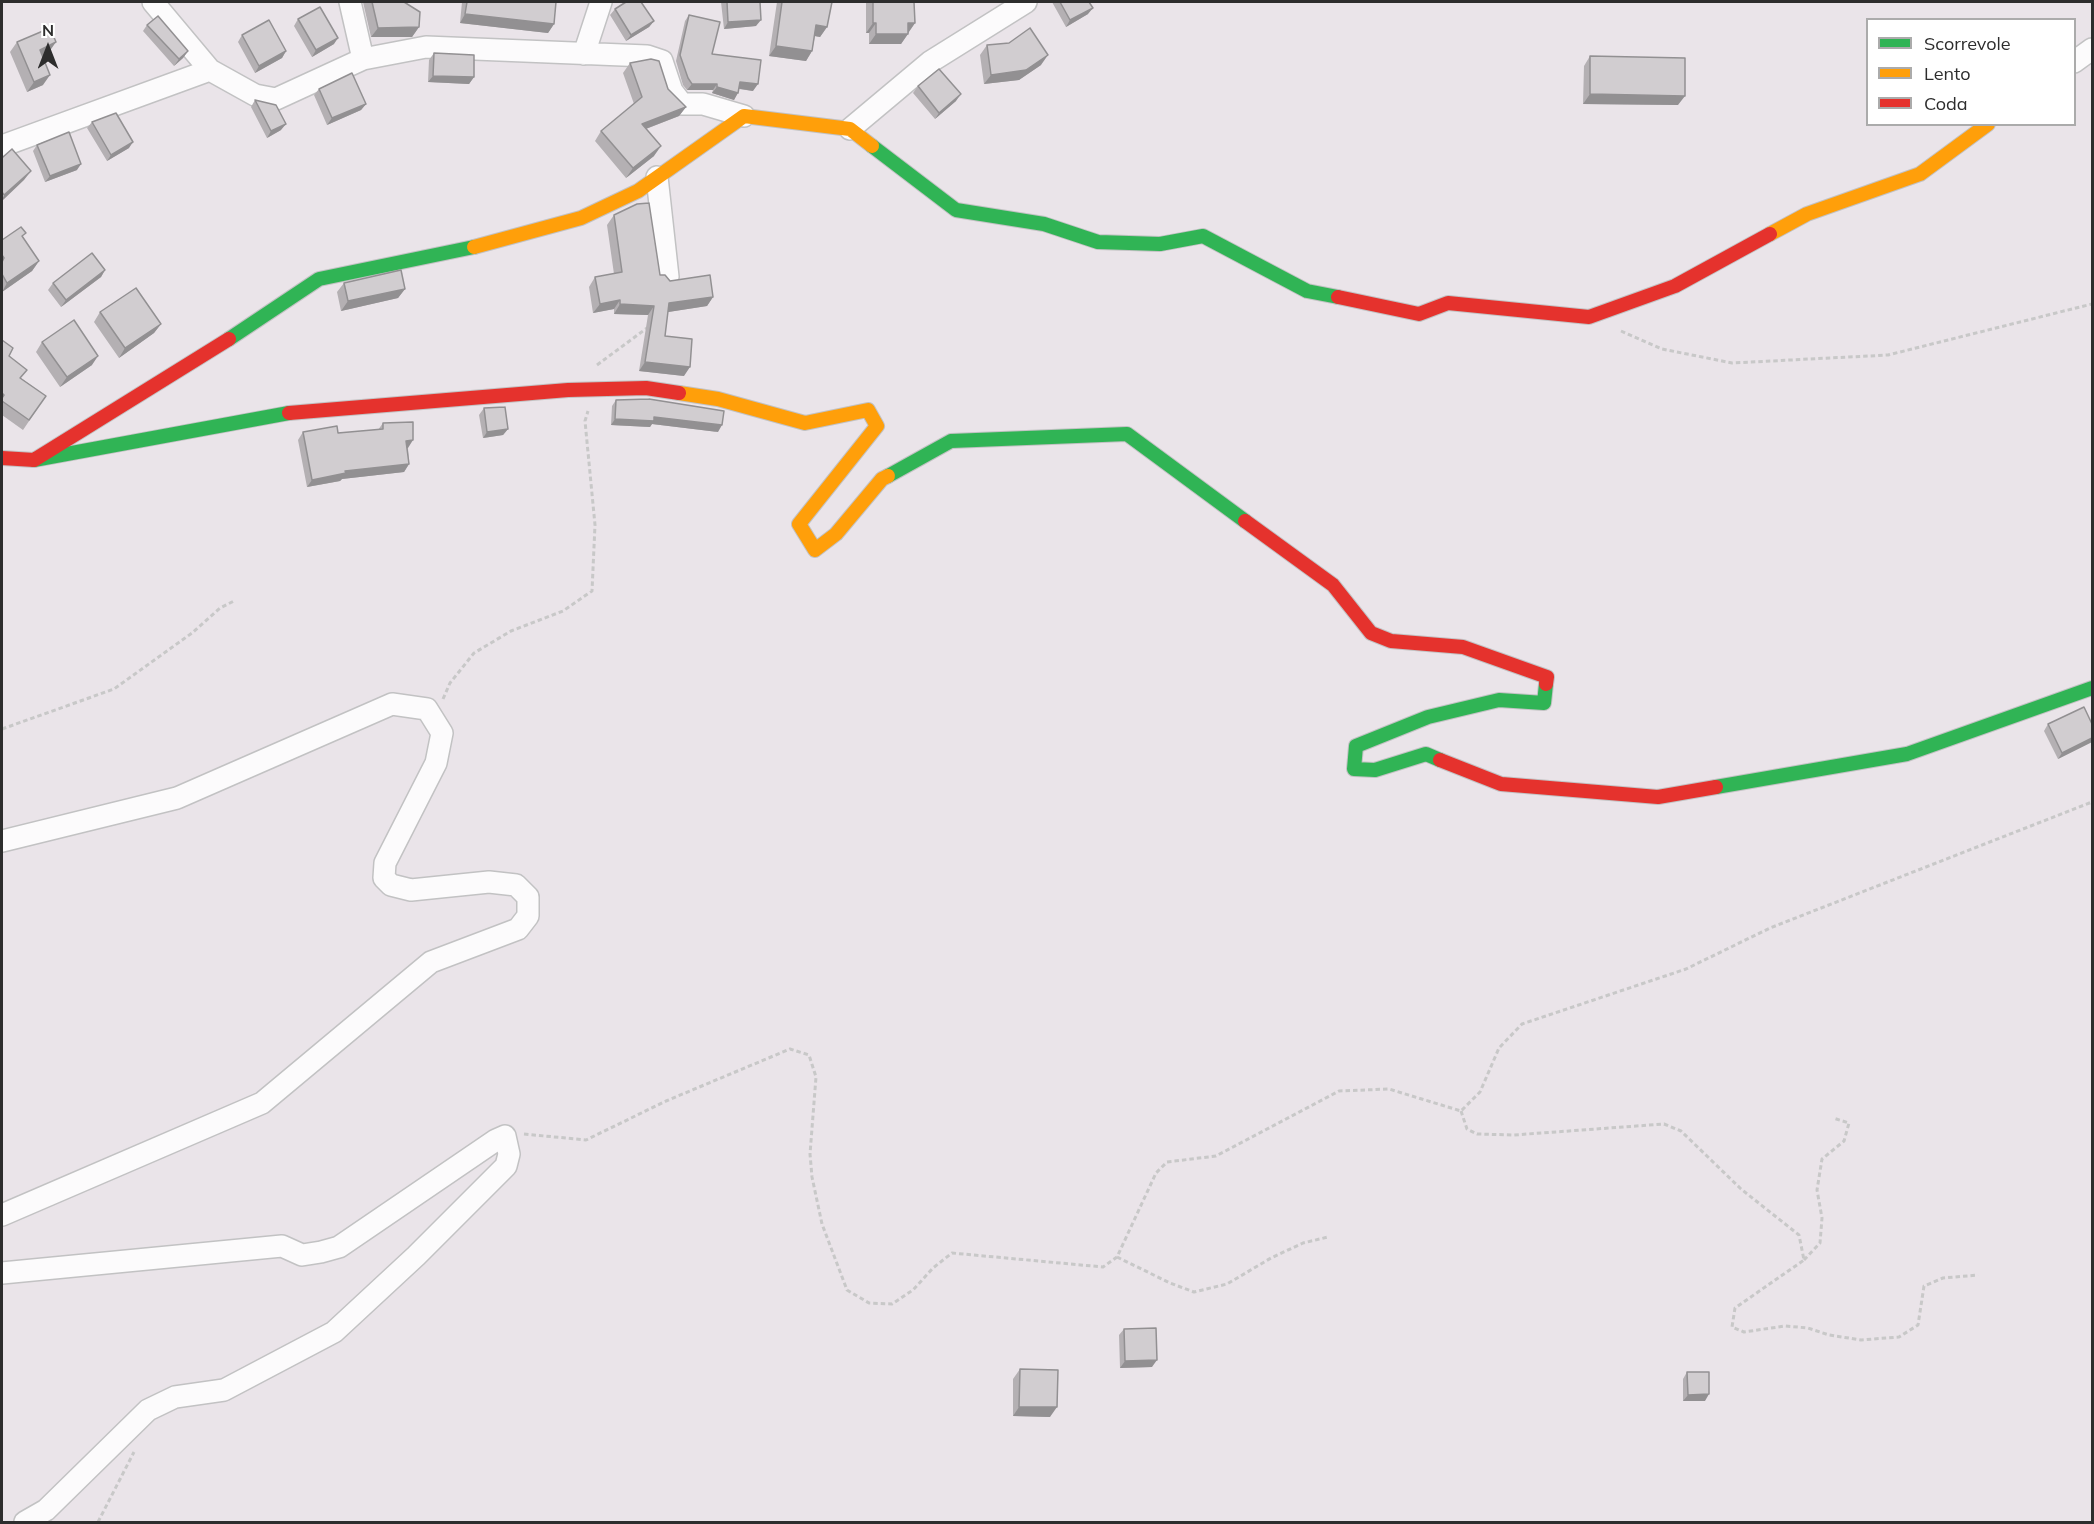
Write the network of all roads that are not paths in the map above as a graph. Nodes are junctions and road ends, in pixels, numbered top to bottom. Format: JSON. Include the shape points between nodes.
{"nodes":[{"id":1,"x":153,"y":2,"type":"edge"},
{"id":2,"x":350,"y":2,"type":"edge"},
{"id":3,"x":601,"y":2,"type":"edge"},
{"id":4,"x":1026,"y":2,"type":"edge"},
{"id":5,"x":2092,"y":49,"type":"edge"},
{"id":6,"x":584,"y":54,"type":"junction"},
{"id":7,"x":363,"y":60,"type":"junction"},
{"id":8,"x":2076,"y":61,"type":"edge"},
{"id":9,"x":210,"y":70,"type":"junction"},
{"id":10,"x":744,"y":116,"type":"junction"},
{"id":11,"x":1985,"y":126,"type":"edge"},
{"id":12,"x":850,"y":129,"type":"junction"},
{"id":13,"x":2,"y":146,"type":"edge"},
{"id":14,"x":657,"y":177,"type":"junction"},
{"id":15,"x":668,"y":277,"type":"edge"},
{"id":16,"x":2,"y":458,"type":"edge"},
{"id":17,"x":34,"y":460,"type":"junction"},
{"id":18,"x":2092,"y":688,"type":"edge"},
{"id":19,"x":2,"y":841,"type":"edge"},
{"id":20,"x":2,"y":1215,"type":"edge"},
{"id":21,"x":2,"y":1273,"type":"edge"},
{"id":22,"x":25,"y":1522,"type":"edge"}],
"edges":[{"from":1,"to":9,"type":"street"},
{"from":2,"to":7,"type":"street"},
{"from":3,"to":6,"type":"street"},
{"from":4,"to":12,"type":"street","via":[[930,62]]},
{"from":5,"to":8,"type":"street"},
{"from":6,"to":7,"type":"street","via":[[426,47]]},
{"from":6,"to":10,"type":"street","via":[[647,56],[662,61],[672,91],[682,104],[703,104]]},
{"from":7,"to":9,"type":"street","via":[[276,99],[255,95]]},
{"from":9,"to":13,"type":"street"},
{"from":10,"to":12,"type":"street"},
{"from":10,"to":14,"type":"street"},
{"from":11,"to":12,"type":"street","via":[[1920,174],[1807,214],[1675,286],[1589,317],[1448,303],[1419,314],[1307,291],[1203,236],[1160,244],[1098,242],[1044,224],[956,210]]},
{"from":14,"to":15,"type":"street"},
{"from":14,"to":17,"type":"street","via":[[638,191],[581,218],[440,256],[319,279]]},
{"from":16,"to":17,"type":"street"},
{"from":17,"to":18,"type":"street","via":[[270,415],[595,389],[646,388],[718,399],[805,423],[868,410],[877,426],[799,524],[815,550],[836,534],[882,479],[951,441],[1127,434],[1333,585],[1371,633],[1391,641],[1463,647],[1547,677],[1544,703],[1499,700],[1428,717],[1356,746],[1354,769],[1375,770],[1426,754],[1501,783],[1658,797],[1907,754]]},
{"from":19,"to":20,"type":"street","via":[[177,798],[392,704],[427,709],[442,733],[436,763],[385,863],[384,878],[391,885],[411,890],[489,882],[516,885],[528,897],[528,916],[518,930],[430,962],[262,1103]]},
{"from":21,"to":22,"type":"street","via":[[282,1246],[302,1255],[321,1252],[339,1247],[505,1136],[509,1155],[506,1166],[334,1332],[224,1390],[175,1397],[148,1410],[46,1510]]}]}
